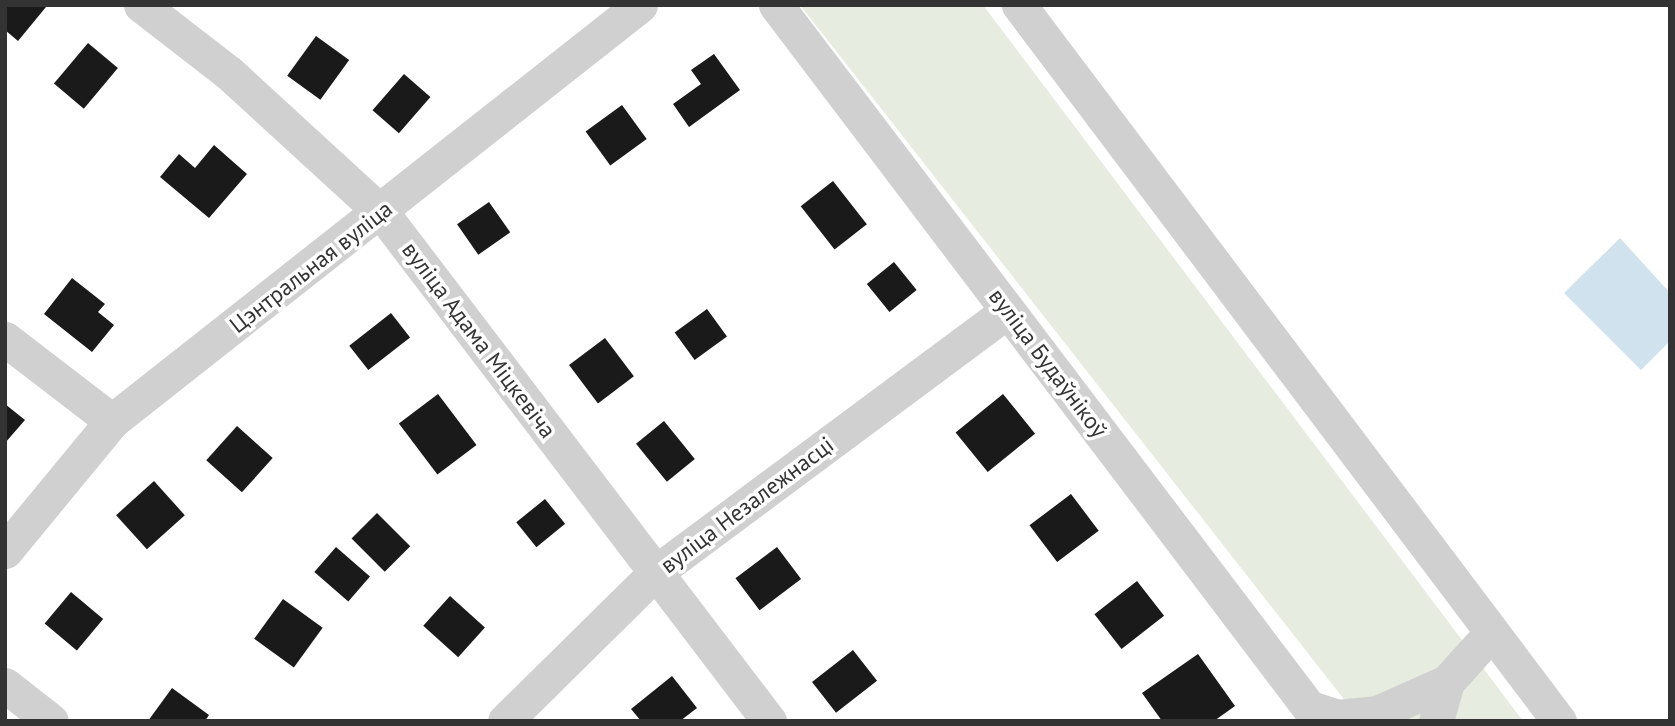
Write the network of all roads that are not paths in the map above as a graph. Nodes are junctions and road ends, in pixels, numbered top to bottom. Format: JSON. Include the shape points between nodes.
{"nodes":[{"id":1,"x":141,"y":5,"type":"edge"},
{"id":2,"x":640,"y":5,"type":"edge"},
{"id":3,"x":776,"y":5,"type":"edge"},
{"id":4,"x":1019,"y":5,"type":"edge"},
{"id":5,"x":382,"y":213,"type":"junction"},
{"id":6,"x":1008,"y":311,"type":"junction"},
{"id":7,"x":5,"y":339,"type":"edge"},
{"id":8,"x":112,"y":421,"type":"junction"},
{"id":9,"x":5,"y":551,"type":"edge"},
{"id":10,"x":656,"y":572,"type":"junction"},
{"id":11,"x":1492,"y":632,"type":"junction"},
{"id":12,"x":1447,"y":682,"type":"junction"},
{"id":13,"x":5,"y":685,"type":"edge"},
{"id":14,"x":1314,"y":715,"type":"edge"},
{"id":15,"x":51,"y":721,"type":"edge"},
{"id":16,"x":505,"y":721,"type":"edge"},
{"id":17,"x":769,"y":721,"type":"edge"},
{"id":18,"x":1436,"y":721,"type":"edge"},
{"id":19,"x":1559,"y":721,"type":"edge"}],
"edges":[{"from":1,"to":5,"type":"street","name":"вуліца Адама Міцкевіча","via":[[229,73]]},
{"from":2,"to":5,"type":"street","name":"Цэнтральная вуліца"},
{"from":3,"to":6,"type":"street","name":"вуліца Будаўнікоў"},
{"from":4,"to":11,"type":"street"},
{"from":5,"to":8,"type":"street","name":"Цэнтральная вуліца"},
{"from":5,"to":10,"type":"street","name":"вуліца Адама Міцкевіча"},
{"from":6,"to":10,"type":"street","name":"вуліца Незалежнасці"},
{"from":6,"to":14,"type":"street","name":"вуліца Будаўнікоў"},
{"from":7,"to":8,"type":"street"},
{"from":8,"to":9,"type":"street","name":"Цэнтральная вуліца"},
{"from":10,"to":16,"type":"street","name":"вуліца Незалежнасці"},
{"from":10,"to":17,"type":"street","name":"вуліца Адама Міцкевіча"},
{"from":11,"to":12,"type":"street"},
{"from":11,"to":19,"type":"street"},
{"from":12,"to":14,"type":"street","via":[[1377,713]]},
{"from":12,"to":18,"type":"street"},
{"from":13,"to":15,"type":"street"}]}
